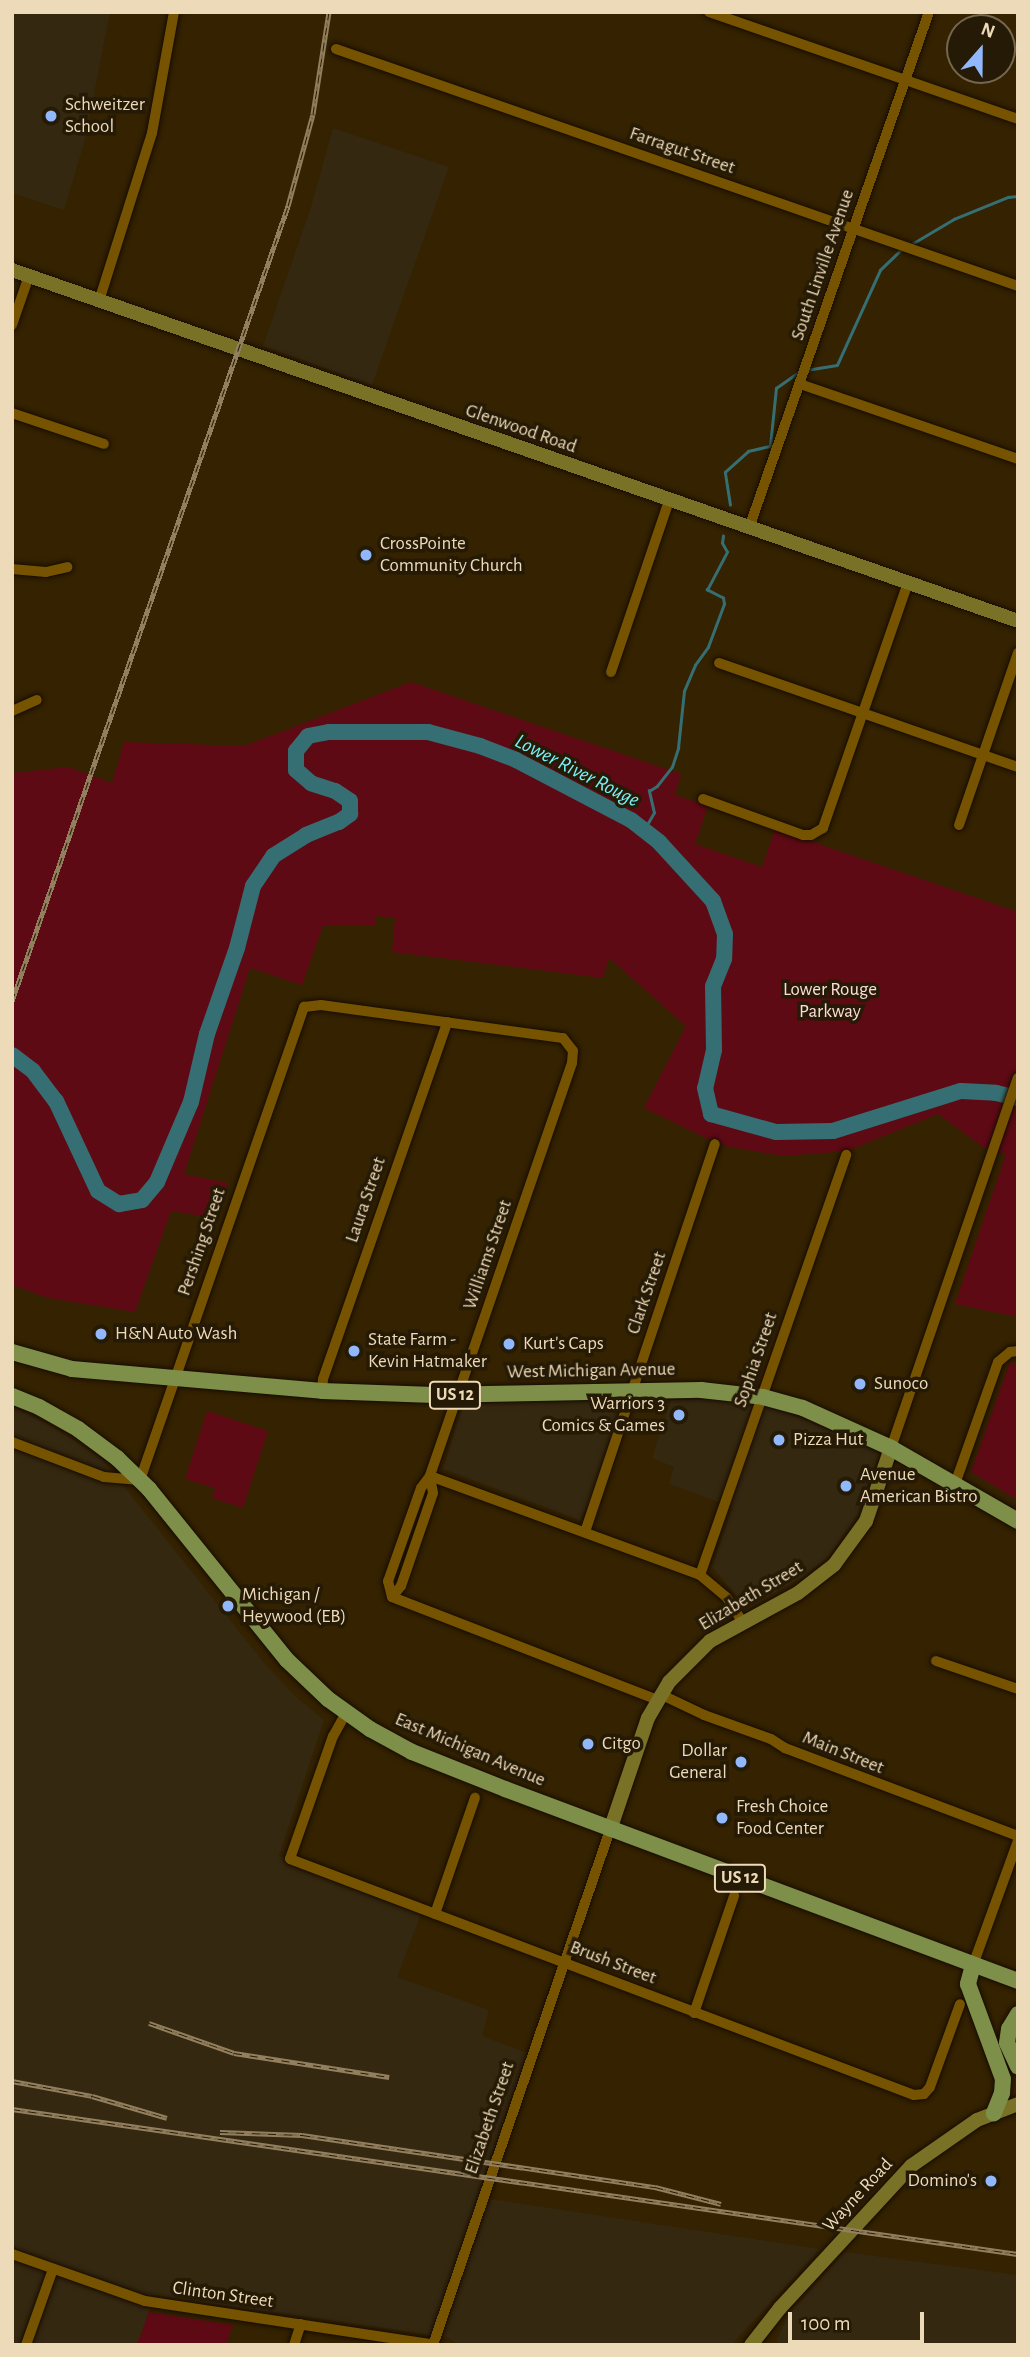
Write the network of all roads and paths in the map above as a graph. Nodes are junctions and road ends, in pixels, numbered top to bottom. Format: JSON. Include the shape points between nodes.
{"nodes":[{"id":1,"x":174,"y":12,"type":"edge"},
{"id":2,"x":709,"y":12,"type":"edge"},
{"id":3,"x":929,"y":12,"type":"edge"},
{"id":4,"x":336,"y":49,"type":"dead end"},
{"id":5,"x":905,"y":80,"type":"junction"},
{"id":6,"x":1018,"y":119,"type":"edge"},
{"id":7,"x":854,"y":229,"type":"junction"},
{"id":8,"x":12,"y":270,"type":"edge"},
{"id":9,"x":29,"y":276,"type":"junction"},
{"id":10,"x":1018,"y":286,"type":"edge"},
{"id":11,"x":99,"y":301,"type":"junction"},
{"id":12,"x":12,"y":326,"type":"edge"},
{"id":13,"x":800,"y":384,"type":"junction"},
{"id":14,"x":12,"y":413,"type":"edge"},
{"id":15,"x":104,"y":444,"type":"dead end"},
{"id":16,"x":1018,"y":459,"type":"edge"},
{"id":17,"x":669,"y":501,"type":"junction"},
{"id":18,"x":749,"y":528,"type":"junction"},
{"id":19,"x":67,"y":567,"type":"dead end"},
{"id":20,"x":12,"y":569,"type":"edge"},
{"id":21,"x":908,"y":583,"type":"junction"},
{"id":22,"x":1018,"y":621,"type":"edge"},
{"id":23,"x":1018,"y":653,"type":"edge"},
{"id":24,"x":719,"y":663,"type":"dead end"},
{"id":25,"x":611,"y":672,"type":"dead end"},
{"id":26,"x":37,"y":701,"type":"dead end"},
{"id":27,"x":12,"y":711,"type":"edge"},
{"id":28,"x":863,"y":713,"type":"junction"},
{"id":29,"x":983,"y":755,"type":"junction"},
{"id":30,"x":1018,"y":767,"type":"edge"},
{"id":31,"x":703,"y":799,"type":"dead end"},
{"id":32,"x":959,"y":825,"type":"dead end"},
{"id":33,"x":447,"y":1022,"type":"junction"},
{"id":34,"x":1018,"y":1078,"type":"edge"},
{"id":35,"x":715,"y":1144,"type":"dead end"},
{"id":36,"x":846,"y":1155,"type":"dead end"},
{"id":37,"x":1018,"y":1351,"type":"edge"},
{"id":38,"x":12,"y":1352,"type":"edge"},
{"id":39,"x":174,"y":1378,"type":"junction"},
{"id":40,"x":322,"y":1391,"type":"junction"},
{"id":41,"x":632,"y":1391,"type":"junction"},
{"id":42,"x":457,"y":1395,"type":"junction"},
{"id":43,"x":12,"y":1396,"type":"edge"},
{"id":44,"x":763,"y":1397,"type":"junction"},
{"id":45,"x":12,"y":1442,"type":"edge"},
{"id":46,"x":891,"y":1448,"type":"junction"},
{"id":47,"x":430,"y":1476,"type":"junction"},
{"id":48,"x":139,"y":1480,"type":"junction"},
{"id":49,"x":954,"y":1484,"type":"junction"},
{"id":50,"x":1018,"y":1521,"type":"edge"},
{"id":51,"x":584,"y":1532,"type":"junction"},
{"id":52,"x":700,"y":1575,"type":"junction"},
{"id":53,"x":392,"y":1597,"type":"joint"},
{"id":54,"x":743,"y":1623,"type":"junction"},
{"id":55,"x":936,"y":1661,"type":"dead end"},
{"id":56,"x":1018,"y":1689,"type":"edge"},
{"id":57,"x":659,"y":1697,"type":"junction"},
{"id":58,"x":346,"y":1713,"type":"junction"},
{"id":59,"x":475,"y":1798,"type":"dead end"},
{"id":60,"x":610,"y":1830,"type":"junction"},
{"id":61,"x":1018,"y":1838,"type":"edge"},
{"id":62,"x":734,"y":1896,"type":"dead end"},
{"id":63,"x":435,"y":1914,"type":"junction"},
{"id":64,"x":565,"y":1963,"type":"junction"},
{"id":65,"x":973,"y":1965,"type":"junction"},
{"id":66,"x":1018,"y":1981,"type":"edge"},
{"id":67,"x":960,"y":2004,"type":"dead end"},
{"id":68,"x":694,"y":2012,"type":"junction"},
{"id":69,"x":1018,"y":2014,"type":"edge"},
{"id":70,"x":1018,"y":2067,"type":"edge"},
{"id":71,"x":1018,"y":2104,"type":"edge"},
{"id":72,"x":994,"y":2113,"type":"junction"},
{"id":73,"x":12,"y":2254,"type":"edge"},
{"id":74,"x":53,"y":2269,"type":"junction"},
{"id":75,"x":301,"y":2324,"type":"junction"},
{"id":76,"x":434,"y":2344,"type":"edge"},
{"id":77,"x":26,"y":2345,"type":"edge"},
{"id":78,"x":294,"y":2345,"type":"edge"},
{"id":79,"x":751,"y":2345,"type":"edge"}],
"edges":[{"from":1,"to":11,"type":"street","via":[[152,134]]},
{"from":2,"to":5,"type":"street"},
{"from":3,"to":5,"type":"street","name":"South Linville Avenue"},
{"from":4,"to":7,"type":"street","name":"Farragut Street"},
{"from":5,"to":6,"type":"street"},
{"from":5,"to":7,"type":"street","name":"South Linville Avenue"},
{"from":7,"to":10,"type":"street","name":"Farragut Street"},
{"from":7,"to":13,"type":"street","name":"South Linville Avenue"},
{"from":8,"to":9,"type":"street","name":"Glenwood Road"},
{"from":9,"to":11,"type":"street","name":"Glenwood Road"},
{"from":9,"to":12,"type":"street"},
{"from":11,"to":17,"type":"street","name":"Glenwood Road"},
{"from":13,"to":16,"type":"street"},
{"from":13,"to":18,"type":"street","name":"South Linville Avenue"},
{"from":14,"to":15,"type":"street"},
{"from":17,"to":18,"type":"street","name":"Glenwood Road"},
{"from":17,"to":25,"type":"street"},
{"from":18,"to":21,"type":"street","name":"Glenwood Road"},
{"from":19,"to":20,"type":"street","via":[[46,572]]},
{"from":21,"to":22,"type":"street","name":"Glenwood Road"},
{"from":21,"to":28,"type":"street"},
{"from":23,"to":29,"type":"street"},
{"from":24,"to":28,"type":"street"},
{"from":26,"to":27,"type":"street"},
{"from":28,"to":29,"type":"street"},
{"from":28,"to":31,"type":"street","via":[[826,823],[818,833],[803,835]]},
{"from":29,"to":30,"type":"street"},
{"from":29,"to":32,"type":"street"},
{"from":33,"to":39,"type":"street","name":"Pershing Street","via":[[315,1004],[304,1007]]},
{"from":33,"to":40,"type":"street","name":"Laura Street"},
{"from":33,"to":42,"type":"street","name":"Williams Street","via":[[553,1036],[571,1045],[572,1063]]},
{"from":34,"to":46,"type":"street","name":"Elizabeth Street"},
{"from":35,"to":41,"type":"street","name":"Clark Street"},
{"from":36,"to":44,"type":"street","name":"Sophia Street"},
{"from":37,"to":49,"type":"street","via":[[998,1362]]},
{"from":38,"to":39,"type":"main road","name":"West Michigan Avenue","number":"US 12","via":[[72,1369]]},
{"from":39,"to":40,"type":"main road","name":"West Michigan Avenue","number":"US 12"},
{"from":39,"to":48,"type":"street","name":"Pershing Street"},
{"from":40,"to":42,"type":"main road","name":"West Michigan Avenue","number":"US 12"},
{"from":41,"to":42,"type":"main road","name":"West Michigan Avenue","number":"US 12"},
{"from":41,"to":44,"type":"main road","name":"West Michigan Avenue","number":"US 12","via":[[723,1391]]},
{"from":41,"to":51,"type":"street","name":"Clark Street"},
{"from":42,"to":47,"type":"street","name":"Williams Street"},
{"from":43,"to":48,"type":"main road","name":"East Michigan Avenue","number":"US 12","via":[[78,1429]]},
{"from":44,"to":46,"type":"main road","name":"West Michigan Avenue","number":"US 12","via":[[803,1408]]},
{"from":44,"to":52,"type":"street","name":"Sophia Street"},
{"from":45,"to":48,"type":"street","via":[[104,1477]]},
{"from":46,"to":49,"type":"main road","name":"West Michigan Avenue","number":"US 12"},
{"from":46,"to":54,"type":"street","name":"Elizabeth Street","via":[[870,1513],[843,1556],[809,1586]]},
{"from":47,"to":51,"type":"street"},
{"from":47,"to":53,"type":"street","name":"Williams Street","via":[[433,1493],[401,1586]]},
{"from":48,"to":58,"type":"main road","name":"East Michigan Avenue","number":"US 12","via":[[287,1660]]},
{"from":49,"to":50,"type":"main road","name":"West Michigan Avenue","number":"US 12"},
{"from":51,"to":52,"type":"street"},
{"from":52,"to":54,"type":"street","via":[[727,1598]]},
{"from":53,"to":57,"type":"street","name":"Main Street"},
{"from":54,"to":57,"type":"street","name":"Elizabeth Street","via":[[692,1656]]},
{"from":55,"to":56,"type":"street"},
{"from":57,"to":60,"type":"street","name":"Elizabeth Street"},
{"from":57,"to":61,"type":"street","name":"Main Street"},
{"from":58,"to":60,"type":"main road","name":"East Michigan Avenue","number":"US 12","via":[[412,1752]]},
{"from":58,"to":63,"type":"street","name":"Brush Street","via":[[333,1736],[290,1859]]},
{"from":59,"to":63,"type":"street"},
{"from":60,"to":64,"type":"street","name":"Elizabeth Street"},
{"from":60,"to":65,"type":"main road","name":"East Michigan Avenue","number":"US 12"},
{"from":61,"to":65,"type":"street"},
{"from":62,"to":68,"type":"street"},
{"from":63,"to":64,"type":"street","name":"Brush Street"},
{"from":64,"to":68,"type":"street","name":"Brush Street"},
{"from":64,"to":76,"type":"street","name":"Elizabeth Street"},
{"from":65,"to":66,"type":"main road","name":"East Michigan Avenue","number":"US 12"},
{"from":65,"to":72,"type":"main road","via":[[968,1984],[1003,2079]]},
{"from":67,"to":68,"type":"street","name":"Brush Street","via":[[930,2087],[924,2094],[914,2095]]},
{"from":69,"to":70,"type":"main road","via":[[1007,2043]]},
{"from":71,"to":72,"type":"street","name":"Wayne Road"},
{"from":72,"to":79,"type":"street","name":"Wayne Road","via":[[940,2144],[906,2171]]},
{"from":73,"to":74,"type":"street","name":"Clinton Street"},
{"from":74,"to":75,"type":"street","name":"Clinton Street","via":[[145,2301]]},
{"from":74,"to":77,"type":"street"},
{"from":75,"to":76,"type":"street","name":"Clinton Street"},
{"from":75,"to":78,"type":"street"}]}
